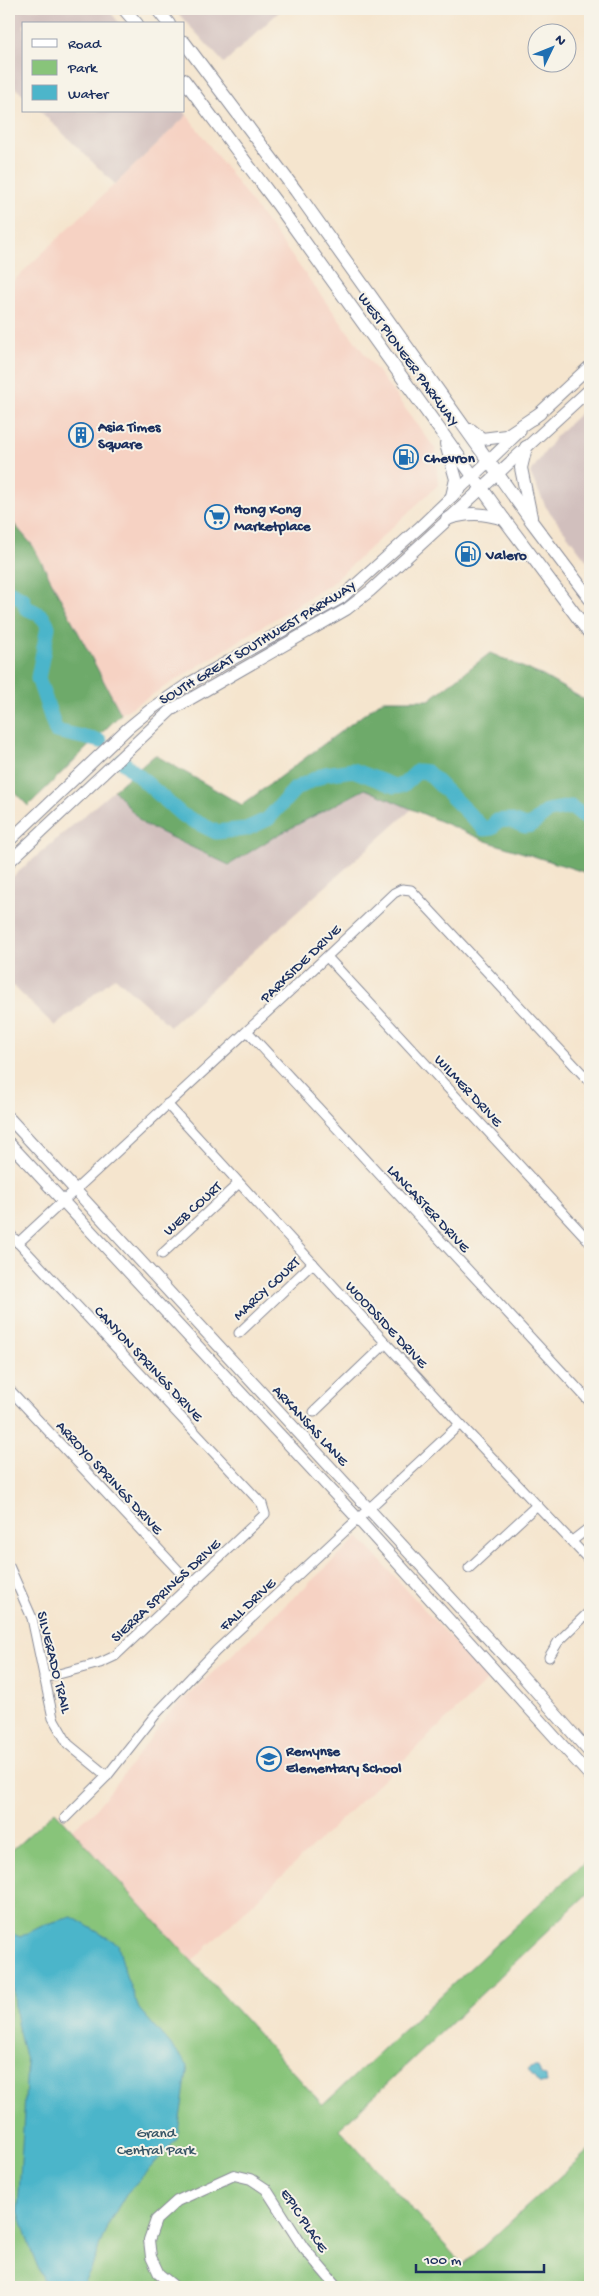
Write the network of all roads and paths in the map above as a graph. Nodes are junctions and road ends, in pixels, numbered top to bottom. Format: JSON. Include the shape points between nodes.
{"nodes":[{"id":1,"x":124,"y":9,"type":"edge"},
{"id":2,"x":157,"y":9,"type":"edge"},
{"id":3,"x":134,"y":22,"type":"edge"},
{"id":4,"x":167,"y":22,"type":"edge"},
{"id":5,"x":185,"y":43,"type":"edge"},
{"id":6,"x":185,"y":81,"type":"edge"},
{"id":7,"x":296,"y":191,"type":"junction"},
{"id":8,"x":278,"y":205,"type":"junction"},
{"id":9,"x":590,"y":366,"type":"edge"},
{"id":10,"x":590,"y":389,"type":"edge"},
{"id":11,"x":540,"y":412,"type":"junction"},
{"id":12,"x":460,"y":421,"type":"junction"},
{"id":13,"x":441,"y":430,"type":"junction"},
{"id":14,"x":526,"y":447,"type":"junction"},
{"id":15,"x":489,"y":461,"type":"junction"},
{"id":16,"x":497,"y":473,"type":"junction"},
{"id":17,"x":474,"y":476,"type":"junction"},
{"id":18,"x":481,"y":486,"type":"junction"},
{"id":19,"x":452,"y":496,"type":"junction"},
{"id":20,"x":504,"y":519,"type":"junction"},
{"id":21,"x":447,"y":520,"type":"junction"},
{"id":22,"x":532,"y":522,"type":"junction"},
{"id":23,"x":590,"y":599,"type":"edge"},
{"id":24,"x":590,"y":634,"type":"edge"},
{"id":25,"x":9,"y":840,"type":"edge"},
{"id":26,"x":9,"y":862,"type":"edge"},
{"id":27,"x":327,"y":957,"type":"junction"},
{"id":28,"x":248,"y":1032,"type":"junction"},
{"id":29,"x":590,"y":1082,"type":"edge"},
{"id":30,"x":166,"y":1104,"type":"junction"},
{"id":31,"x":9,"y":1118,"type":"edge"},
{"id":32,"x":9,"y":1143,"type":"edge"},
{"id":33,"x":240,"y":1183,"type":"junction"},
{"id":34,"x":74,"y":1190,"type":"junction"},
{"id":35,"x":63,"y":1201,"type":"junction"},
{"id":36,"x":9,"y":1233,"type":"edge"},
{"id":37,"x":590,"y":1242,"type":"edge"},
{"id":38,"x":18,"y":1243,"type":"junction"},
{"id":39,"x":162,"y":1254,"type":"dead end"},
{"id":40,"x":313,"y":1263,"type":"junction"},
{"id":41,"x":239,"y":1333,"type":"dead end"},
{"id":42,"x":386,"y":1343,"type":"junction"},
{"id":43,"x":9,"y":1389,"type":"edge"},
{"id":44,"x":590,"y":1402,"type":"edge"},
{"id":45,"x":314,"y":1412,"type":"dead end"},
{"id":46,"x":460,"y":1424,"type":"junction"},
{"id":47,"x":537,"y":1504,"type":"junction"},
{"id":48,"x":368,"y":1510,"type":"junction"},
{"id":49,"x":265,"y":1514,"type":"joint"},
{"id":50,"x":358,"y":1519,"type":"junction"},
{"id":51,"x":590,"y":1526,"type":"edge"},
{"id":52,"x":572,"y":1542,"type":"junction"},
{"id":53,"x":590,"y":1561,"type":"edge"},
{"id":54,"x":9,"y":1566,"type":"edge"},
{"id":55,"x":469,"y":1568,"type":"dead end"},
{"id":56,"x":191,"y":1584,"type":"junction"},
{"id":57,"x":590,"y":1611,"type":"edge"},
{"id":58,"x":550,"y":1657,"type":"dead end"},
{"id":59,"x":44,"y":1678,"type":"junction"},
{"id":60,"x":590,"y":1753,"type":"edge"},
{"id":61,"x":107,"y":1776,"type":"junction"},
{"id":62,"x":590,"y":1776,"type":"edge"},
{"id":63,"x":66,"y":1818,"type":"dead end"},
{"id":64,"x":175,"y":2287,"type":"edge"},
{"id":65,"x":337,"y":2287,"type":"edge"}],
"edges":[{"from":1,"to":3,"type":"main road"},
{"from":2,"to":4,"type":"main road"},
{"from":5,"to":7,"type":"main road","name":"WEST PIONEER PARKWAY"},
{"from":6,"to":8,"type":"main road","name":"WEST PIONEER PARKWAY"},
{"from":7,"to":8,"type":"main road"},
{"from":7,"to":12,"type":"main road","name":"WEST PIONEER PARKWAY"},
{"from":8,"to":13,"type":"main road","name":"WEST PIONEER PARKWAY"},
{"from":9,"to":11,"type":"main road","name":"SOUTH GREAT SOUTHWEST PARKWAY"},
{"from":10,"to":14,"type":"main road","name":"SOUTH GREAT SOUTHWEST PARKWAY"},
{"from":11,"to":12,"type":"main road","via":[[506,436],[497,438],[482,439]]},
{"from":11,"to":15,"type":"main road","name":"SOUTH GREAT SOUTHWEST PARKWAY"},
{"from":12,"to":15,"type":"main road","name":"WEST PIONEER PARKWAY"},
{"from":13,"to":17,"type":"main road","name":"WEST PIONEER PARKWAY"},
{"from":13,"to":19,"type":"main road","via":[[456,479]]},
{"from":14,"to":16,"type":"main road","name":"SOUTH GREAT SOUTHWEST PARKWAY"},
{"from":14,"to":22,"type":"main road","via":[[521,468]]},
{"from":15,"to":16,"type":"main road","name":"WEST PIONEER PARKWAY"},
{"from":15,"to":17,"type":"main road","name":"SOUTH GREAT SOUTHWEST PARKWAY"},
{"from":16,"to":18,"type":"main road","name":"SOUTH GREAT SOUTHWEST PARKWAY"},
{"from":16,"to":22,"type":"main road","name":"WEST PIONEER PARKWAY"},
{"from":17,"to":18,"type":"main road","name":"WEST PIONEER PARKWAY"},
{"from":17,"to":19,"type":"main road","name":"SOUTH GREAT SOUTHWEST PARKWAY"},
{"from":18,"to":20,"type":"main road","name":"WEST PIONEER PARKWAY"},
{"from":18,"to":21,"type":"main road","name":"SOUTH GREAT SOUTHWEST PARKWAY"},
{"from":19,"to":25,"type":"main road","name":"SOUTH GREAT SOUTHWEST PARKWAY","via":[[341,598],[188,684],[150,710]]},
{"from":20,"to":21,"type":"main road","via":[[463,513]]},
{"from":20,"to":24,"type":"main road","name":"WEST PIONEER PARKWAY"},
{"from":21,"to":26,"type":"main road","name":"SOUTH GREAT SOUTHWEST PARKWAY","via":[[347,609],[171,710]]},
{"from":22,"to":23,"type":"main road","name":"WEST PIONEER PARKWAY"},
{"from":27,"to":28,"type":"street","name":"PARKSIDE DRIVE"},
{"from":27,"to":29,"type":"street","name":"PARKSIDE DRIVE","via":[[394,893],[402,889],[411,890]]},
{"from":27,"to":37,"type":"street","name":"WILMER DRIVE"},
{"from":28,"to":30,"type":"street","name":"PARKSIDE DRIVE"},
{"from":28,"to":44,"type":"street","name":"LANCASTER DRIVE"},
{"from":30,"to":33,"type":"street","name":"WOODSIDE DRIVE"},
{"from":30,"to":34,"type":"street","name":"PARKSIDE DRIVE"},
{"from":31,"to":34,"type":"main road","name":"ARKANSAS LANE"},
{"from":32,"to":35,"type":"main road","name":"ARKANSAS LANE"},
{"from":33,"to":39,"type":"street","name":"WEB COURT"},
{"from":33,"to":40,"type":"street","name":"WOODSIDE DRIVE"},
{"from":34,"to":35,"type":"street","name":"PARKSIDE DRIVE"},
{"from":34,"to":48,"type":"main road","name":"ARKANSAS LANE"},
{"from":35,"to":38,"type":"street","name":"PARKSIDE DRIVE"},
{"from":35,"to":50,"type":"main road","name":"ARKANSAS LANE"},
{"from":36,"to":38,"type":"street","name":"CANYON SPRINGS DRIVE"},
{"from":38,"to":49,"type":"street","name":"CANYON SPRINGS DRIVE","via":[[262,1504]]},
{"from":40,"to":41,"type":"street","name":"MARCY COURT"},
{"from":40,"to":42,"type":"street","name":"WOODSIDE DRIVE"},
{"from":42,"to":45,"type":"street"},
{"from":42,"to":46,"type":"street","name":"WOODSIDE DRIVE"},
{"from":43,"to":56,"type":"street","name":"ARROYO SPRINGS DRIVE"},
{"from":46,"to":47,"type":"street","name":"WOODSIDE DRIVE"},
{"from":46,"to":48,"type":"street","name":"FALL DRIVE"},
{"from":47,"to":52,"type":"street","name":"WOODSIDE DRIVE"},
{"from":47,"to":55,"type":"street"},
{"from":48,"to":50,"type":"street","name":"FALL DRIVE"},
{"from":48,"to":60,"type":"main road","name":"ARKANSAS LANE"},
{"from":49,"to":56,"type":"street","name":"SIERRA SPRINGS DRIVE"},
{"from":50,"to":61,"type":"street","name":"FALL DRIVE","via":[[216,1652],[156,1714]]},
{"from":50,"to":62,"type":"main road","name":"ARKANSAS LANE"},
{"from":51,"to":52,"type":"street"},
{"from":52,"to":53,"type":"street","name":"WOODSIDE DRIVE"},
{"from":54,"to":59,"type":"street","name":"SILVERADO TRAIL","via":[[32,1618]]},
{"from":56,"to":59,"type":"street","name":"SIERRA SPRINGS DRIVE","via":[[115,1656]]},
{"from":57,"to":58,"type":"street","via":[[558,1642]]},
{"from":59,"to":61,"type":"street","name":"SILVERADO TRAIL","via":[[53,1718],[68,1744]]},
{"from":61,"to":63,"type":"street","name":"FALL DRIVE"},
{"from":64,"to":65,"type":"street","name":"EPIC PLACE","via":[[159,2274],[151,2257],[149,2240],[156,2220],[177,2201],[234,2175],[251,2179],[266,2189],[303,2247]]}]}
